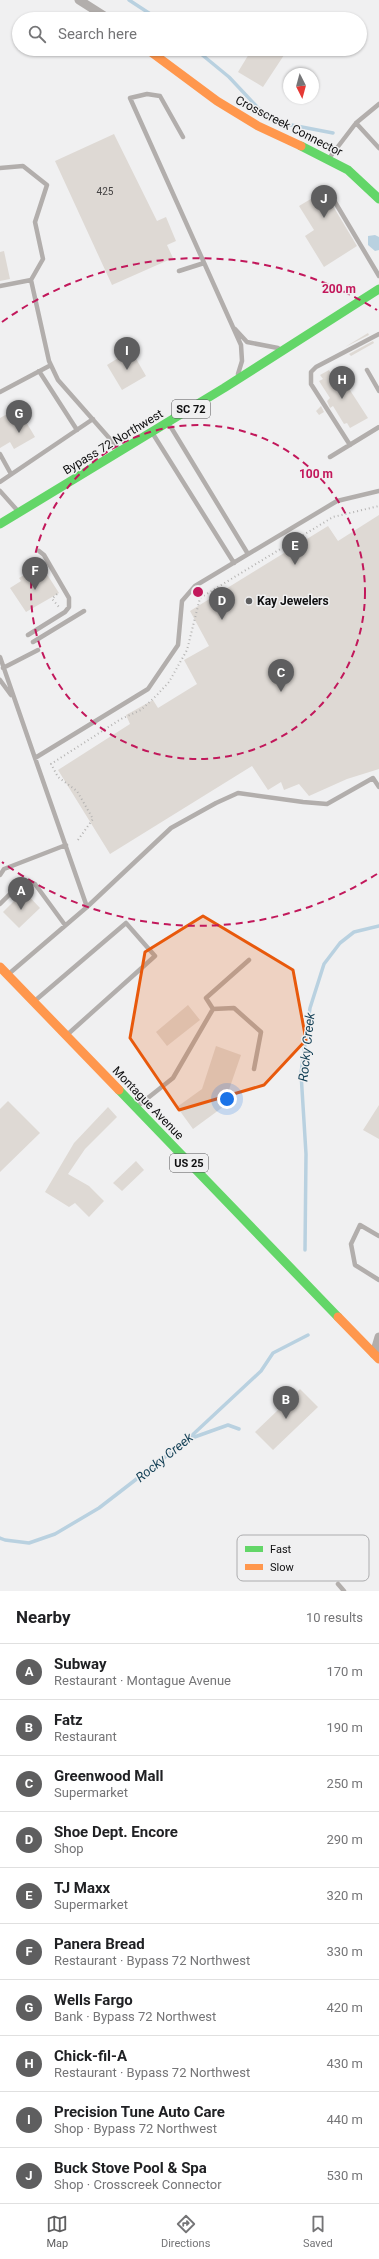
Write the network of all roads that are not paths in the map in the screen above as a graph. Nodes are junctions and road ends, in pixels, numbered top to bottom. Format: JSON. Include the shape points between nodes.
{"nodes":[{"id":1,"x":79,"y":0,"type":"edge"},
{"id":2,"x":97,"y":12,"type":"edge"},
{"id":3,"x":156,"y":56,"type":"edge"},
{"id":4,"x":379,"y":104,"type":"edge"},
{"id":5,"x":356,"y":123,"type":"junction"},
{"id":6,"x":184,"y":137,"type":"dead end"},
{"id":7,"x":379,"y":148,"type":"edge"},
{"id":8,"x":329,"y":159,"type":"junction"},
{"id":9,"x":0,"y":168,"type":"edge"},
{"id":10,"x":329,"y":192,"type":"dead end"},
{"id":11,"x":379,"y":199,"type":"edge"},
{"id":12,"x":204,"y":263,"type":"junction"},
{"id":13,"x":179,"y":271,"type":"dead end"},
{"id":14,"x":379,"y":276,"type":"edge"},
{"id":15,"x":31,"y":280,"type":"junction"},
{"id":16,"x":0,"y":286,"type":"edge"},
{"id":17,"x":379,"y":289,"type":"edge"},
{"id":18,"x":233,"y":326,"type":"junction"},
{"id":19,"x":379,"y":334,"type":"edge"},
{"id":20,"x":285,"y":349,"type":"junction"},
{"id":21,"x":51,"y":365,"type":"junction"},
{"id":22,"x":367,"y":370,"type":"dead end"},
{"id":23,"x":39,"y":371,"type":"junction"},
{"id":24,"x":235,"y":381,"type":"junction"},
{"id":25,"x":379,"y":391,"type":"edge"},
{"id":26,"x":0,"y":392,"type":"edge"},
{"id":27,"x":93,"y":419,"type":"junction"},
{"id":28,"x":168,"y":422,"type":"junction"},
{"id":29,"x":379,"y":427,"type":"edge"},
{"id":30,"x":76,"y":430,"type":"junction"},
{"id":31,"x":152,"y":432,"type":"junction"},
{"id":32,"x":350,"y":445,"type":"junction"},
{"id":33,"x":121,"y":451,"type":"junction"},
{"id":34,"x":0,"y":454,"type":"edge"},
{"id":35,"x":330,"y":457,"type":"dead end"},
{"id":36,"x":11,"y":474,"type":"junction"},
{"id":37,"x":0,"y":482,"type":"edge"},
{"id":38,"x":0,"y":491,"type":"edge"},
{"id":39,"x":379,"y":491,"type":"edge"},
{"id":40,"x":19,"y":513,"type":"junction"},
{"id":41,"x":0,"y":524,"type":"edge"},
{"id":42,"x":39,"y":552,"type":"dead end"},
{"id":43,"x":248,"y":554,"type":"junction"},
{"id":44,"x":234,"y":563,"type":"junction"},
{"id":45,"x":84,"y":610,"type":"dead end"},
{"id":46,"x":28,"y":635,"type":"dead end"},
{"id":47,"x":33,"y":642,"type":"dead end"},
{"id":48,"x":38,"y":650,"type":"dead end"},
{"id":49,"x":0,"y":657,"type":"edge"},
{"id":50,"x":3,"y":668,"type":"junction"},
{"id":51,"x":0,"y":680,"type":"edge"},
{"id":52,"x":15,"y":700,"type":"junction"},
{"id":53,"x":35,"y":758,"type":"junction"},
{"id":54,"x":379,"y":788,"type":"edge"},
{"id":55,"x":66,"y":845,"type":"junction"},
{"id":56,"x":0,"y":875,"type":"edge"},
{"id":57,"x":0,"y":904,"type":"edge"},
{"id":58,"x":87,"y":907,"type":"junction"},
{"id":59,"x":65,"y":925,"type":"junction"},
{"id":60,"x":249,"y":960,"type":"dead end"},
{"id":61,"x":0,"y":967,"type":"edge"},
{"id":62,"x":8,"y":975,"type":"junction"},
{"id":63,"x":34,"y":1002,"type":"junction"},
{"id":64,"x":213,"y":1009,"type":"junction"},
{"id":65,"x":66,"y":1035,"type":"junction"},
{"id":66,"x":254,"y":1069,"type":"dead end"},
{"id":67,"x":136,"y":1107,"type":"junction"},
{"id":68,"x":379,"y":1236,"type":"edge"},
{"id":69,"x":379,"y":1280,"type":"edge"},
{"id":70,"x":379,"y":1337,"type":"edge"},
{"id":71,"x":377,"y":1354,"type":"edge"},
{"id":72,"x":338,"y":1584,"type":"dead end"},
{"id":73,"x":344,"y":1591,"type":"edge"}],
"edges":[{"from":1,"to":2,"type":"street"},
{"from":3,"to":8,"type":"main road","name":"Crosscreek Connector","via":[[217,101],[258,126]]},
{"from":4,"to":5,"type":"lane"},
{"from":5,"to":7,"type":"lane"},
{"from":5,"to":8,"type":"lane"},
{"from":6,"to":12,"type":"lane","via":[[160,96],[147,94],[130,98]]},
{"from":8,"to":11,"type":"main road","name":"Crosscreek Connector","via":[[354,175]]},
{"from":9,"to":15,"type":"lane","via":[[23,166],[47,185],[35,222],[43,260]]},
{"from":10,"to":14,"type":"lane"},
{"from":12,"to":13,"type":"lane"},
{"from":12,"to":18,"type":"lane"},
{"from":15,"to":16,"type":"lane"},
{"from":15,"to":21,"type":"lane"},
{"from":17,"to":20,"type":"main road","name":"Bypass 72 Northwest","number":"SC 72"},
{"from":18,"to":20,"type":"lane","via":[[247,342]]},
{"from":18,"to":24,"type":"lane","via":[[241,345],[242,361]]},
{"from":19,"to":32,"type":"lane","via":[[311,372],[311,384]]},
{"from":20,"to":24,"type":"main road","name":"Bypass 72 Northwest","number":"SC 72"},
{"from":21,"to":23,"type":"lane"},
{"from":21,"to":27,"type":"lane","via":[[58,380]]},
{"from":22,"to":25,"type":"lane"},
{"from":23,"to":26,"type":"lane"},
{"from":23,"to":30,"type":"lane"},
{"from":24,"to":28,"type":"main road","name":"Bypass 72 Northwest","number":"SC 72"},
{"from":27,"to":30,"type":"lane"},
{"from":27,"to":33,"type":"lane"},
{"from":28,"to":31,"type":"main road","name":"Bypass 72 Northwest","number":"SC 72"},
{"from":28,"to":43,"type":"lane"},
{"from":29,"to":32,"type":"lane"},
{"from":30,"to":36,"type":"lane"},
{"from":31,"to":33,"type":"main road","name":"Bypass 72 Northwest","number":"SC 72"},
{"from":31,"to":44,"type":"lane"},
{"from":32,"to":35,"type":"lane"},
{"from":33,"to":40,"type":"main road","name":"Bypass 72 Northwest","number":"SC 72"},
{"from":34,"to":36,"type":"lane"},
{"from":36,"to":37,"type":"lane"},
{"from":38,"to":40,"type":"lane"},
{"from":39,"to":43,"type":"lane","via":[[337,501]]},
{"from":40,"to":41,"type":"main road","name":"Bypass 72 Northwest","number":"SC 72"},
{"from":42,"to":46,"type":"lane","via":[[46,558],[69,602],[66,612]]},
{"from":43,"to":44,"type":"lane"},
{"from":44,"to":53,"type":"lane","via":[[195,586],[182,601],[178,645],[148,688]]},
{"from":45,"to":47,"type":"lane"},
{"from":48,"to":50,"type":"lane"},
{"from":49,"to":50,"type":"lane"},
{"from":50,"to":52,"type":"lane"},
{"from":51,"to":52,"type":"lane"},
{"from":52,"to":53,"type":"lane"},
{"from":53,"to":55,"type":"lane"},
{"from":54,"to":58,"type":"lane","via":[[373,778],[327,804],[238,793],[171,828]]},
{"from":55,"to":56,"type":"lane","via":[[4,869]]},
{"from":55,"to":58,"type":"lane"},
{"from":57,"to":59,"type":"lane","via":[[20,884],[30,882]]},
{"from":58,"to":59,"type":"lane"},
{"from":59,"to":62,"type":"lane"},
{"from":60,"to":64,"type":"lane","via":[[206,998]]},
{"from":61,"to":62,"type":"main road","name":"Montague Avenue","number":"US 25"},
{"from":62,"to":63,"type":"main road","name":"Montague Avenue","number":"US 25"},
{"from":63,"to":65,"type":"main road","name":"Montague Avenue","number":"US 25"},
{"from":63,"to":65,"type":"lane","via":[[126,923],[155,956]]},
{"from":64,"to":66,"type":"lane","via":[[234,1008],[261,1032]]},
{"from":64,"to":67,"type":"lane","via":[[173,1078]]},
{"from":65,"to":67,"type":"main road","name":"Montague Avenue","number":"US 25"},
{"from":67,"to":71,"type":"main road","name":"Montague Avenue","number":"US 25"},
{"from":68,"to":69,"type":"lane","via":[[360,1225],[351,1244],[355,1265]]},
{"from":70,"to":71,"type":"street"},
{"from":72,"to":73,"type":"lane"}]}
